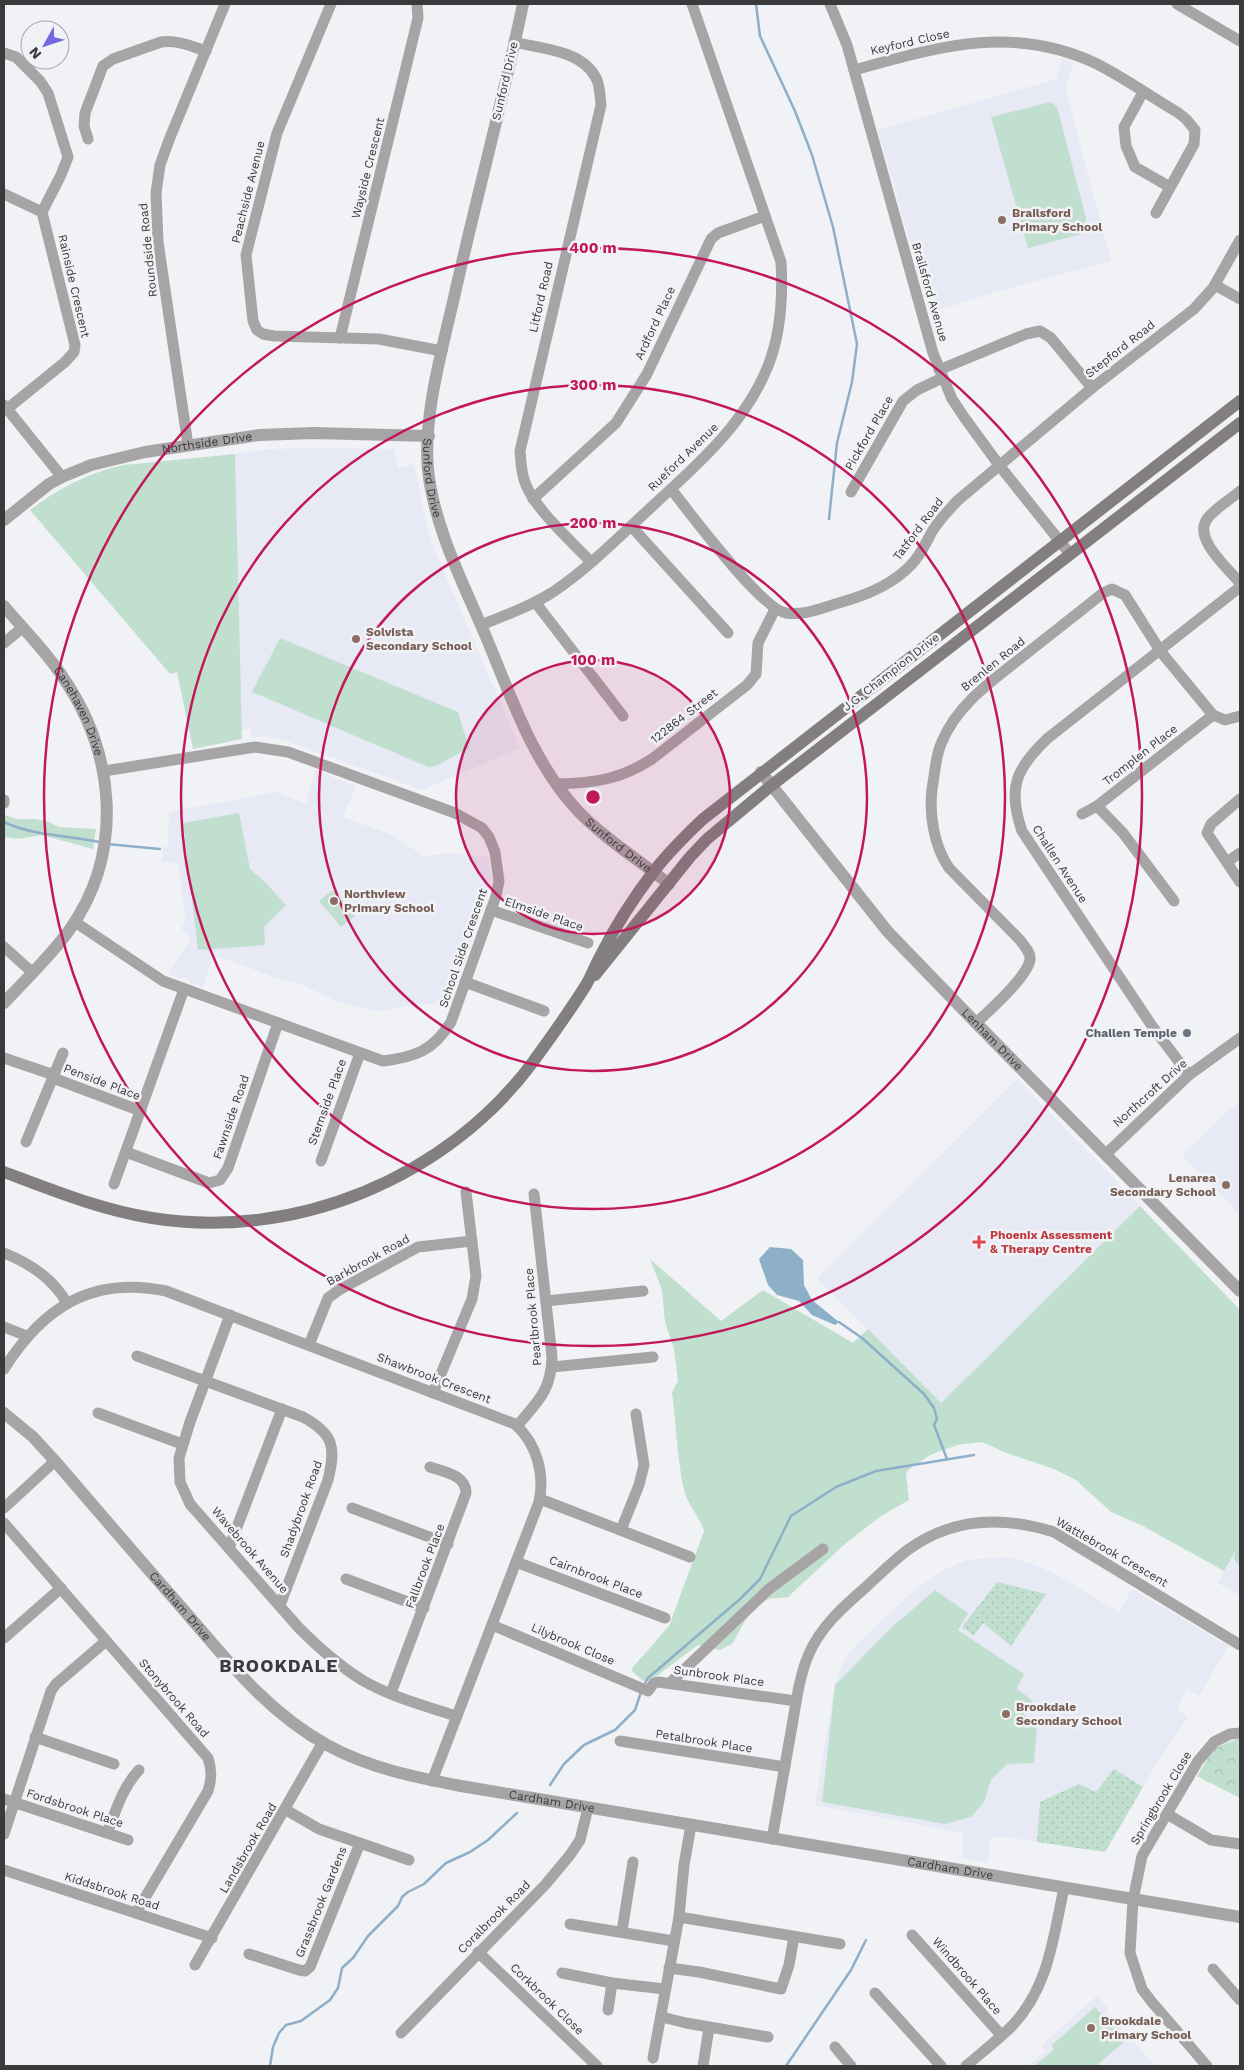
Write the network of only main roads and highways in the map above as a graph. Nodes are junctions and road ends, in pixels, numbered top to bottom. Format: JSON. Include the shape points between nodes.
{"nodes":[{"id":1,"x":1240,"y":401,"type":"edge"},
{"id":2,"x":1240,"y":423,"type":"edge"},
{"id":3,"x":586,"y":984,"type":"junction"},
{"id":4,"x":4,"y":1172,"type":"edge"}],
"edges":[{"from":1,"to":3,"type":"main road","name":"J.G. Champion Drive","via":[[703,819],[654,872],[602,951]]},
{"from":2,"to":3,"type":"main road","name":"J.G. Champion Drive","via":[[772,785],[707,839]]},
{"from":3,"to":4,"type":"main road","name":"J.G. Champion Drive","via":[[532,1063],[460,1136],[392,1180],[336,1202],[260,1219],[225,1223],[187,1222],[151,1218],[89,1203]]}]}
